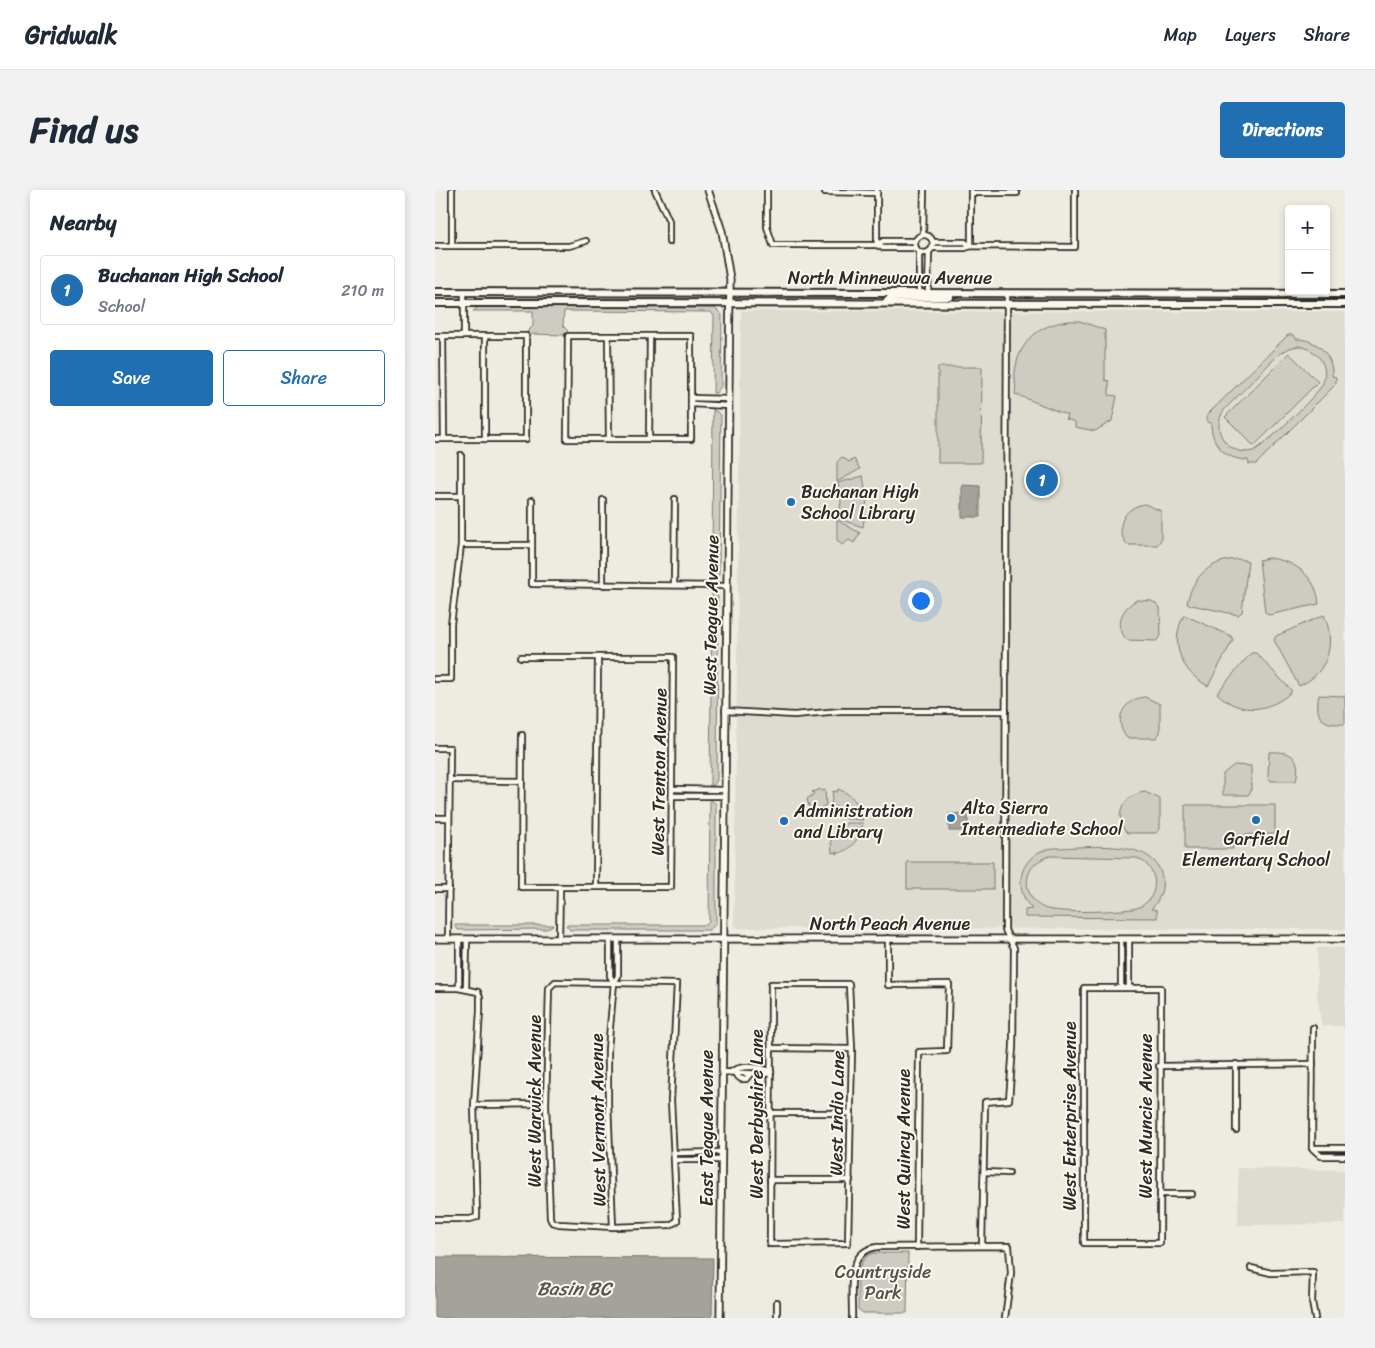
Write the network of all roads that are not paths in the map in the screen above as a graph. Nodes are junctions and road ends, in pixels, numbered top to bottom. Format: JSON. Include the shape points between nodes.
{"nodes":[{"id":1,"x":452,"y":190,"type":"edge"},
{"id":2,"x":655,"y":190,"type":"edge"},
{"id":3,"x":708,"y":190,"type":"edge"},
{"id":4,"x":767,"y":190,"type":"edge"},
{"id":5,"x":924,"y":190,"type":"edge"},
{"id":6,"x":1075,"y":190,"type":"edge"},
{"id":7,"x":877,"y":191,"type":"edge"},
{"id":8,"x":971,"y":191,"type":"edge"},
{"id":9,"x":825,"y":192,"type":"dead end"},
{"id":10,"x":1017,"y":193,"type":"dead end"},
{"id":11,"x":923,"y":235,"type":"junction"},
{"id":12,"x":586,"y":241,"type":"dead end"},
{"id":13,"x":915,"y":241,"type":"junction"},
{"id":14,"x":669,"y":242,"type":"dead end"},
{"id":15,"x":933,"y":242,"type":"junction"},
{"id":16,"x":877,"y":245,"type":"junction"},
{"id":17,"x":435,"y":246,"type":"edge"},
{"id":18,"x":452,"y":246,"type":"junction"},
{"id":19,"x":971,"y":246,"type":"junction"},
{"id":20,"x":917,"y":250,"type":"junction"},
{"id":21,"x":930,"y":250,"type":"junction"},
{"id":22,"x":436,"y":292,"type":"edge"},
{"id":23,"x":464,"y":292,"type":"junction"},
{"id":24,"x":730,"y":293,"type":"junction"},
{"id":25,"x":919,"y":293,"type":"junction"},
{"id":26,"x":928,"y":293,"type":"junction"},
{"id":27,"x":1007,"y":293,"type":"junction"},
{"id":28,"x":966,"y":294,"type":"junction"},
{"id":29,"x":1217,"y":294,"type":"junction"},
{"id":30,"x":1345,"y":294,"type":"edge"},
{"id":31,"x":435,"y":303,"type":"edge"},
{"id":32,"x":464,"y":303,"type":"junction"},
{"id":33,"x":730,"y":303,"type":"junction"},
{"id":34,"x":885,"y":303,"type":"junction"},
{"id":35,"x":1007,"y":303,"type":"junction"},
{"id":36,"x":1217,"y":304,"type":"junction"},
{"id":37,"x":1345,"y":304,"type":"edge"},
{"id":38,"x":435,"y":336,"type":"edge"},
{"id":39,"x":443,"y":336,"type":"junction"},
{"id":40,"x":464,"y":336,"type":"junction"},
{"id":41,"x":485,"y":336,"type":"junction"},
{"id":42,"x":608,"y":336,"type":"junction"},
{"id":43,"x":650,"y":336,"type":"junction"},
{"id":44,"x":691,"y":398,"type":"junction"},
{"id":45,"x":729,"y":403,"type":"junction"},
{"id":46,"x":691,"y":404,"type":"junction"},
{"id":47,"x":435,"y":439,"type":"edge"},
{"id":48,"x":444,"y":439,"type":"junction"},
{"id":49,"x":485,"y":439,"type":"junction"},
{"id":50,"x":609,"y":439,"type":"junction"},
{"id":51,"x":649,"y":439,"type":"junction"},
{"id":52,"x":461,"y":455,"type":"dead end"},
{"id":53,"x":435,"y":496,"type":"edge"},
{"id":54,"x":461,"y":496,"type":"junction"},
{"id":55,"x":675,"y":499,"type":"dead end"},
{"id":56,"x":532,"y":500,"type":"dead end"},
{"id":57,"x":603,"y":500,"type":"dead end"},
{"id":58,"x":461,"y":545,"type":"junction"},
{"id":59,"x":532,"y":545,"type":"junction"},
{"id":60,"x":603,"y":585,"type":"junction"},
{"id":61,"x":674,"y":585,"type":"junction"},
{"id":62,"x":727,"y":586,"type":"junction"},
{"id":63,"x":521,"y":657,"type":"dead end"},
{"id":64,"x":598,"y":657,"type":"junction"},
{"id":65,"x":435,"y":679,"type":"edge"},
{"id":66,"x":725,"y":711,"type":"junction"},
{"id":67,"x":1006,"y":711,"type":"junction"},
{"id":68,"x":522,"y":735,"type":"dead end"},
{"id":69,"x":435,"y":748,"type":"edge"},
{"id":70,"x":450,"y":780,"type":"junction"},
{"id":71,"x":521,"y":780,"type":"junction"},
{"id":72,"x":673,"y":789,"type":"junction"},
{"id":73,"x":725,"y":793,"type":"junction"},
{"id":74,"x":673,"y":796,"type":"junction"},
{"id":75,"x":435,"y":818,"type":"edge"},
{"id":76,"x":449,"y":818,"type":"junction"},
{"id":77,"x":560,"y":887,"type":"junction"},
{"id":78,"x":597,"y":887,"type":"junction"},
{"id":79,"x":435,"y":889,"type":"edge"},
{"id":80,"x":449,"y":890,"type":"junction"},
{"id":81,"x":723,"y":938,"type":"junction"},
{"id":82,"x":888,"y":938,"type":"junction"},
{"id":83,"x":435,"y":939,"type":"edge"},
{"id":84,"x":449,"y":939,"type":"junction"},
{"id":85,"x":459,"y":939,"type":"junction"},
{"id":86,"x":467,"y":939,"type":"junction"},
{"id":87,"x":559,"y":939,"type":"junction"},
{"id":88,"x":610,"y":939,"type":"junction"},
{"id":89,"x":618,"y":939,"type":"junction"},
{"id":90,"x":1009,"y":939,"type":"junction"},
{"id":91,"x":1121,"y":939,"type":"junction"},
{"id":92,"x":1129,"y":939,"type":"junction"},
{"id":93,"x":1345,"y":939,"type":"edge"},
{"id":94,"x":614,"y":983,"type":"junction"},
{"id":95,"x":849,"y":984,"type":"joint"},
{"id":96,"x":435,"y":988,"type":"edge"},
{"id":97,"x":459,"y":988,"type":"junction"},
{"id":98,"x":1121,"y":988,"type":"junction"},
{"id":99,"x":1129,"y":988,"type":"junction"},
{"id":100,"x":466,"y":989,"type":"junction"},
{"id":101,"x":1313,"y":1028,"type":"dead end"},
{"id":102,"x":771,"y":1048,"type":"junction"},
{"id":103,"x":852,"y":1049,"type":"junction"},
{"id":104,"x":1236,"y":1064,"type":"junction"},
{"id":105,"x":1313,"y":1064,"type":"junction"},
{"id":106,"x":1159,"y":1066,"type":"junction"},
{"id":107,"x":750,"y":1068,"type":"junction"},
{"id":108,"x":722,"y":1072,"type":"junction"},
{"id":109,"x":771,"y":1072,"type":"junction"},
{"id":110,"x":734,"y":1073,"type":"junction"},
{"id":111,"x":750,"y":1074,"type":"junction"},
{"id":112,"x":546,"y":1104,"type":"junction"},
{"id":113,"x":474,"y":1105,"type":"junction"},
{"id":114,"x":771,"y":1114,"type":"junction"},
{"id":115,"x":851,"y":1114,"type":"junction"},
{"id":116,"x":1236,"y":1130,"type":"dead end"},
{"id":117,"x":1312,"y":1148,"type":"junction"},
{"id":118,"x":1345,"y":1148,"type":"edge"},
{"id":119,"x":721,"y":1152,"type":"junction"},
{"id":120,"x":674,"y":1153,"type":"junction"},
{"id":121,"x":1345,"y":1156,"type":"edge"},
{"id":122,"x":674,"y":1160,"type":"junction"},
{"id":123,"x":721,"y":1160,"type":"junction"},
{"id":124,"x":984,"y":1172,"type":"junction"},
{"id":125,"x":1009,"y":1173,"type":"dead end"},
{"id":126,"x":770,"y":1180,"type":"junction"},
{"id":127,"x":850,"y":1180,"type":"junction"},
{"id":128,"x":1160,"y":1194,"type":"junction"},
{"id":129,"x":1191,"y":1194,"type":"dead end"},
{"id":130,"x":435,"y":1220,"type":"edge"},
{"id":131,"x":613,"y":1228,"type":"junction"},
{"id":132,"x":849,"y":1243,"type":"joint"},
{"id":133,"x":1160,"y":1244,"type":"joint"},
{"id":134,"x":982,"y":1245,"type":"junction"},
{"id":135,"x":917,"y":1247,"type":"junction"},
{"id":136,"x":1251,"y":1268,"type":"dead end"},
{"id":137,"x":777,"y":1302,"type":"dead end"},
{"id":138,"x":720,"y":1318,"type":"edge"},
{"id":139,"x":777,"y":1318,"type":"edge"},
{"id":140,"x":853,"y":1318,"type":"edge"},
{"id":141,"x":1005,"y":1318,"type":"edge"},
{"id":142,"x":1315,"y":1318,"type":"edge"}],
"edges":[{"from":1,"to":18,"type":"street"},
{"from":2,"to":14,"type":"street","via":[[669,221]]},
{"from":3,"to":24,"type":"street","name":"West Teague Avenue","via":[[719,218],[728,258]]},
{"from":4,"to":16,"type":"street","via":[[767,227],[773,246]]},
{"from":5,"to":11,"type":"street"},
{"from":6,"to":19,"type":"street","via":[[1075,247]]},
{"from":7,"to":9,"type":"street"},
{"from":7,"to":16,"type":"street"},
{"from":8,"to":10,"type":"street"},
{"from":8,"to":19,"type":"street"},
{"from":11,"to":13,"type":"street"},
{"from":11,"to":15,"type":"street"},
{"from":12,"to":18,"type":"street","via":[[569,246]]},
{"from":13,"to":16,"type":"street","via":[[883,241]]},
{"from":13,"to":20,"type":"street"},
{"from":15,"to":19,"type":"street","via":[[965,242]]},
{"from":15,"to":21,"type":"street"},
{"from":16,"to":20,"type":"street"},
{"from":17,"to":18,"type":"street"},
{"from":19,"to":21,"type":"street"},
{"from":20,"to":21,"type":"street"},
{"from":20,"to":25,"type":"street"},
{"from":21,"to":26,"type":"street"},
{"from":22,"to":23,"type":"main road","name":"North Minnewawa Avenue"},
{"from":23,"to":24,"type":"main road","name":"North Minnewawa Avenue"},
{"from":23,"to":32,"type":"street"},
{"from":24,"to":25,"type":"main road","name":"North Minnewawa Avenue"},
{"from":24,"to":33,"type":"street","name":"West Teague Avenue"},
{"from":25,"to":26,"type":"main road","name":"North Minnewawa Avenue"},
{"from":26,"to":28,"type":"main road","name":"North Minnewawa Avenue"},
{"from":27,"to":28,"type":"main road","name":"North Minnewawa Avenue"},
{"from":27,"to":29,"type":"main road","name":"North Minnewawa Avenue"},
{"from":27,"to":35,"type":"street"},
{"from":28,"to":34,"type":"main road","via":[[942,298],[891,298]]},
{"from":29,"to":30,"type":"main road","name":"North Minnewawa Avenue"},
{"from":29,"to":36,"type":"main road"},
{"from":31,"to":32,"type":"main road","name":"North Minnewawa Avenue"},
{"from":32,"to":33,"type":"main road","name":"North Minnewawa Avenue"},
{"from":32,"to":40,"type":"street"},
{"from":33,"to":34,"type":"main road","name":"North Minnewawa Avenue"},
{"from":33,"to":45,"type":"street","name":"West Teague Avenue"},
{"from":34,"to":35,"type":"main road","name":"North Minnewawa Avenue"},
{"from":35,"to":36,"type":"main road","name":"North Minnewawa Avenue"},
{"from":35,"to":67,"type":"street"},
{"from":36,"to":37,"type":"main road","name":"North Minnewawa Avenue"},
{"from":38,"to":39,"type":"street"},
{"from":39,"to":40,"type":"street"},
{"from":39,"to":48,"type":"street"},
{"from":40,"to":41,"type":"street"},
{"from":41,"to":49,"type":"street"},
{"from":41,"to":49,"type":"street","via":[[526,336],[526,439]]},
{"from":42,"to":43,"type":"street"},
{"from":42,"to":50,"type":"street"},
{"from":42,"to":50,"type":"street","via":[[567,336],[567,439]]},
{"from":43,"to":44,"type":"street","via":[[691,336]]},
{"from":43,"to":51,"type":"street"},
{"from":44,"to":45,"type":"street"},
{"from":44,"to":46,"type":"street"},
{"from":45,"to":46,"type":"street"},
{"from":45,"to":62,"type":"street","name":"West Teague Avenue"},
{"from":46,"to":51,"type":"street","via":[[691,439]]},
{"from":47,"to":48,"type":"street"},
{"from":48,"to":49,"type":"street"},
{"from":50,"to":51,"type":"street"},
{"from":52,"to":54,"type":"street"},
{"from":53,"to":54,"type":"street"},
{"from":54,"to":58,"type":"street"},
{"from":55,"to":61,"type":"street"},
{"from":56,"to":59,"type":"street"},
{"from":57,"to":60,"type":"street"},
{"from":58,"to":59,"type":"street"},
{"from":58,"to":65,"type":"street","via":[[451,624],[451,679]]},
{"from":59,"to":60,"type":"street","via":[[532,584]]},
{"from":60,"to":61,"type":"street"},
{"from":61,"to":62,"type":"street"},
{"from":62,"to":66,"type":"street","name":"West Teague Avenue"},
{"from":63,"to":64,"type":"street"},
{"from":64,"to":72,"type":"street","name":"West Trenton Avenue","via":[[673,657]]},
{"from":64,"to":78,"type":"street"},
{"from":66,"to":67,"type":"street","via":[[787,715],[841,711]]},
{"from":66,"to":73,"type":"street","name":"West Teague Avenue"},
{"from":67,"to":90,"type":"street","via":[[1005,930]]},
{"from":68,"to":71,"type":"street"},
{"from":69,"to":70,"type":"street","via":[[450,748]]},
{"from":70,"to":71,"type":"street"},
{"from":70,"to":76,"type":"street"},
{"from":71,"to":77,"type":"street","via":[[521,887]]},
{"from":72,"to":73,"type":"street"},
{"from":72,"to":74,"type":"street","name":"West Trenton Avenue"},
{"from":73,"to":74,"type":"street"},
{"from":73,"to":81,"type":"street","name":"West Teague Avenue"},
{"from":74,"to":78,"type":"street","name":"West Trenton Avenue","via":[[671,887]]},
{"from":75,"to":76,"type":"street"},
{"from":76,"to":80,"type":"street"},
{"from":77,"to":78,"type":"street"},
{"from":77,"to":87,"type":"street"},
{"from":79,"to":80,"type":"street"},
{"from":80,"to":84,"type":"street"},
{"from":81,"to":82,"type":"street","name":"North Peach Avenue"},
{"from":81,"to":89,"type":"street","name":"North Peach Avenue"},
{"from":81,"to":108,"type":"street","name":"East Teague Avenue"},
{"from":82,"to":90,"type":"street","name":"North Peach Avenue"},
{"from":82,"to":135,"type":"street","name":"West Quincy Avenue","via":[[888,985],[949,984],[947,1051],[919,1052]]},
{"from":83,"to":84,"type":"street","name":"North Peach Avenue"},
{"from":84,"to":85,"type":"street","name":"North Peach Avenue"},
{"from":85,"to":86,"type":"street","name":"North Peach Avenue"},
{"from":85,"to":97,"type":"street"},
{"from":86,"to":87,"type":"street","name":"North Peach Avenue"},
{"from":86,"to":100,"type":"street"},
{"from":87,"to":88,"type":"street","name":"North Peach Avenue"},
{"from":88,"to":89,"type":"street","name":"North Peach Avenue"},
{"from":88,"to":94,"type":"street","name":"West Vermont Avenue","via":[[610,976]]},
{"from":89,"to":94,"type":"street","name":"West Vermont Avenue","via":[[618,976]]},
{"from":90,"to":91,"type":"street","name":"North Peach Avenue"},
{"from":90,"to":124,"type":"street","via":[[1013,948],[1010,1091],[1009,1100],[985,1102]]},
{"from":91,"to":92,"type":"street","name":"North Peach Avenue"},
{"from":91,"to":98,"type":"street"},
{"from":92,"to":93,"type":"street","name":"North Peach Avenue"},
{"from":92,"to":99,"type":"street"},
{"from":94,"to":112,"type":"street","name":"West Warwick Avenue","via":[[555,982],[549,988]]},
{"from":94,"to":120,"type":"street","via":[[677,984],[671,1100]]},
{"from":94,"to":131,"type":"street","name":"West Vermont Avenue","via":[[608,1103]]},
{"from":95,"to":102,"type":"street","name":"West Derbyshire Lane","via":[[771,984]]},
{"from":95,"to":103,"type":"street","name":"West Indio Lane"},
{"from":96,"to":97,"type":"street"},
{"from":97,"to":100,"type":"street"},
{"from":98,"to":99,"type":"street"},
{"from":98,"to":133,"type":"street","name":"West Enterprise Avenue","via":[[1084,988],[1084,1243]]},
{"from":99,"to":106,"type":"street","name":"West Muncie Avenue","via":[[1161,988]]},
{"from":100,"to":113,"type":"street","via":[[477,992],[481,1011]]},
{"from":101,"to":105,"type":"street"},
{"from":102,"to":103,"type":"street"},
{"from":102,"to":109,"type":"street","name":"West Derbyshire Lane"},
{"from":103,"to":115,"type":"street","name":"West Indio Lane"},
{"from":104,"to":105,"type":"street"},
{"from":104,"to":106,"type":"street"},
{"from":104,"to":116,"type":"street"},
{"from":105,"to":117,"type":"street"},
{"from":106,"to":128,"type":"street","name":"West Muncie Avenue"},
{"from":107,"to":109,"type":"street","via":[[765,1068]]},
{"from":107,"to":110,"type":"street","via":[[736,1068]]},
{"from":107,"to":111,"type":"street"},
{"from":108,"to":110,"type":"street"},
{"from":108,"to":119,"type":"street","name":"East Teague Avenue"},
{"from":109,"to":111,"type":"street"},
{"from":109,"to":114,"type":"street","name":"West Derbyshire Lane"},
{"from":110,"to":111,"type":"street"},
{"from":112,"to":113,"type":"street"},
{"from":112,"to":131,"type":"street","name":"West Warwick Avenue","via":[[552,1222]]},
{"from":113,"to":130,"type":"street","via":[[477,1217]]},
{"from":114,"to":115,"type":"street"},
{"from":114,"to":126,"type":"street","name":"West Derbyshire Lane"},
{"from":115,"to":127,"type":"street","name":"West Indio Lane"},
{"from":117,"to":118,"type":"street"},
{"from":117,"to":121,"type":"street","via":[[1321,1156]]},
{"from":119,"to":120,"type":"street"},
{"from":119,"to":123,"type":"street","name":"East Teague Avenue"},
{"from":120,"to":122,"type":"street"},
{"from":122,"to":123,"type":"street"},
{"from":122,"to":131,"type":"street","via":[[677,1221],[670,1225]]},
{"from":123,"to":138,"type":"street","name":"East Teague Avenue"},
{"from":124,"to":125,"type":"street"},
{"from":124,"to":134,"type":"street"},
{"from":126,"to":127,"type":"street"},
{"from":126,"to":132,"type":"street","name":"West Derbyshire Lane","via":[[770,1244]]},
{"from":127,"to":132,"type":"street","name":"West Indio Lane"},
{"from":128,"to":129,"type":"street"},
{"from":128,"to":133,"type":"street","name":"West Muncie Avenue"},
{"from":134,"to":135,"type":"street"},
{"from":134,"to":141,"type":"street","via":[[1009,1246],[1011,1273]]},
{"from":135,"to":140,"type":"street","via":[[877,1247],[861,1253],[853,1266]]},
{"from":136,"to":142,"type":"street","via":[[1271,1274],[1313,1272]]},
{"from":137,"to":139,"type":"street"}]}
